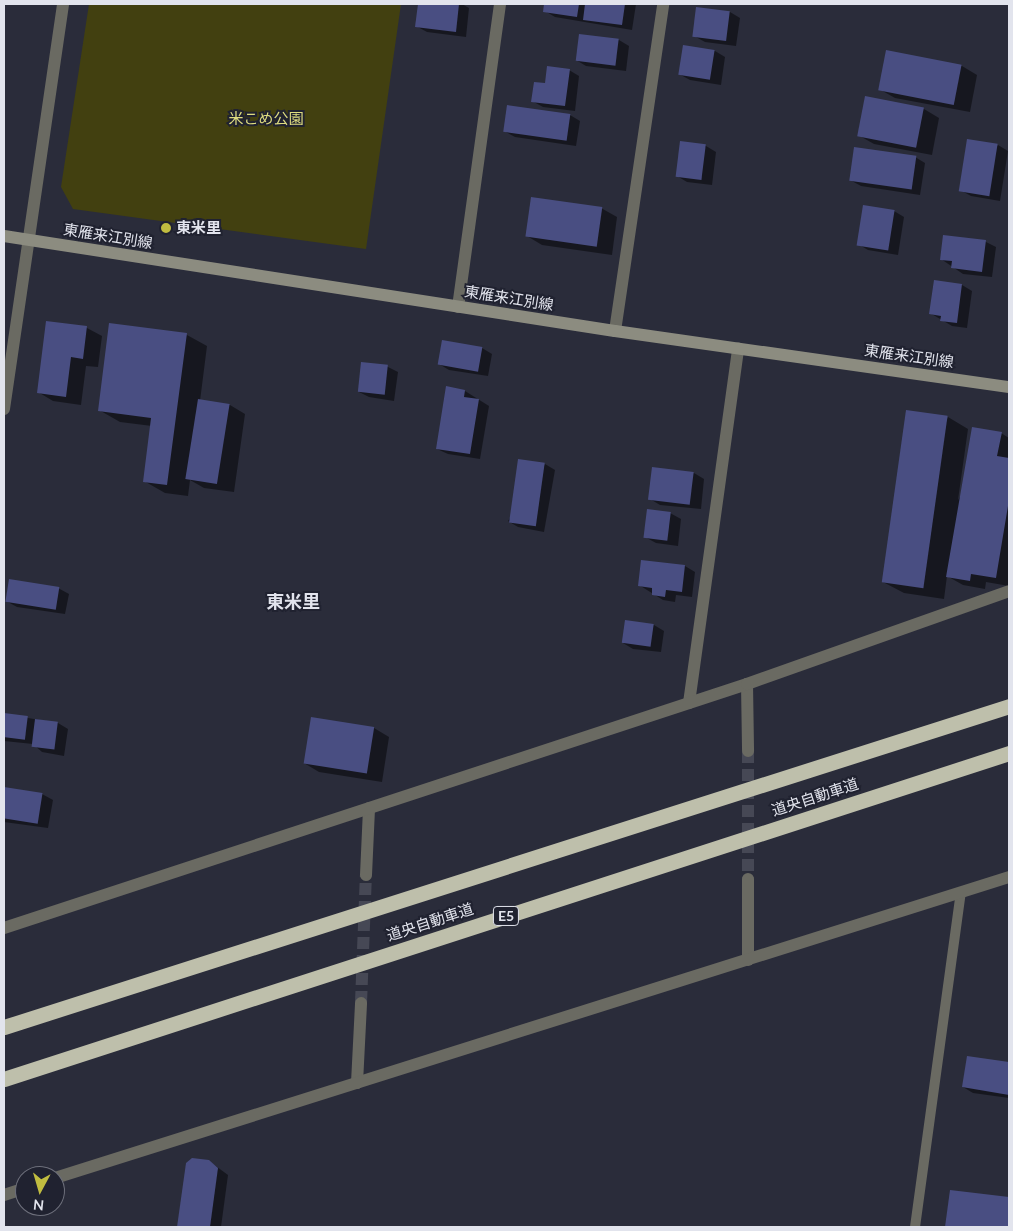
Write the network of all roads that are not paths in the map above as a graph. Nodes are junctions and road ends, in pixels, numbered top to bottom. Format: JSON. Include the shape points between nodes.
{"nodes":[{"id":1,"x":63,"y":4,"type":"edge"},
{"id":2,"x":500,"y":4,"type":"edge"},
{"id":3,"x":662,"y":4,"type":"edge"},
{"id":4,"x":4,"y":236,"type":"edge"},
{"id":5,"x":28,"y":240,"type":"junction"},
{"id":6,"x":458,"y":307,"type":"junction"},
{"id":7,"x":614,"y":331,"type":"junction"},
{"id":8,"x":738,"y":348,"type":"junction"},
{"id":9,"x":1009,"y":387,"type":"edge"},
{"id":10,"x":4,"y":409,"type":"edge"},
{"id":11,"x":1009,"y":591,"type":"edge"},
{"id":12,"x":747,"y":684,"type":"junction"},
{"id":13,"x":689,"y":703,"type":"junction"},
{"id":14,"x":1009,"y":706,"type":"edge"},
{"id":15,"x":748,"y":751,"type":"tunnel mouth"},
{"id":16,"x":1009,"y":753,"type":"edge"},
{"id":17,"x":370,"y":808,"type":"junction"},
{"id":18,"x":366,"y":875,"type":"tunnel mouth"},
{"id":19,"x":1009,"y":877,"type":"edge"},
{"id":20,"x":748,"y":879,"type":"tunnel mouth"},
{"id":21,"x":960,"y":893,"type":"junction"},
{"id":22,"x":4,"y":928,"type":"edge"},
{"id":23,"x":748,"y":960,"type":"junction"},
{"id":24,"x":360,"y":1003,"type":"tunnel mouth"},
{"id":25,"x":4,"y":1027,"type":"edge"},
{"id":26,"x":4,"y":1078,"type":"edge"},
{"id":27,"x":357,"y":1083,"type":"junction"},
{"id":28,"x":65,"y":1175,"type":"edge"},
{"id":29,"x":915,"y":1227,"type":"edge"}],
"edges":[{"from":1,"to":5,"type":"street"},
{"from":2,"to":6,"type":"street"},
{"from":3,"to":7,"type":"street"},
{"from":4,"to":5,"type":"main road","name":"東雁来江別線"},
{"from":5,"to":6,"type":"main road","name":"東雁来江別線"},
{"from":5,"to":10,"type":"street"},
{"from":6,"to":7,"type":"main road","name":"東雁来江別線"},
{"from":7,"to":8,"type":"main road","name":"東雁来江別線"},
{"from":8,"to":9,"type":"main road","name":"東雁来江別線"},
{"from":8,"to":13,"type":"street"},
{"from":11,"to":12,"type":"street"},
{"from":12,"to":13,"type":"street"},
{"from":12,"to":15,"type":"street"},
{"from":13,"to":17,"type":"street"},
{"from":14,"to":25,"type":"highway","name":"道央自動車道"},
{"from":16,"to":26,"type":"highway","name":"道央自動車道","number":"E5"},
{"from":17,"to":18,"type":"street"},
{"from":17,"to":22,"type":"street"},
{"from":19,"to":21,"type":"street"},
{"from":20,"to":23,"type":"street"},
{"from":21,"to":23,"type":"street"},
{"from":21,"to":29,"type":"lane"},
{"from":23,"to":27,"type":"street"},
{"from":24,"to":27,"type":"street"},
{"from":27,"to":28,"type":"street"}]}
